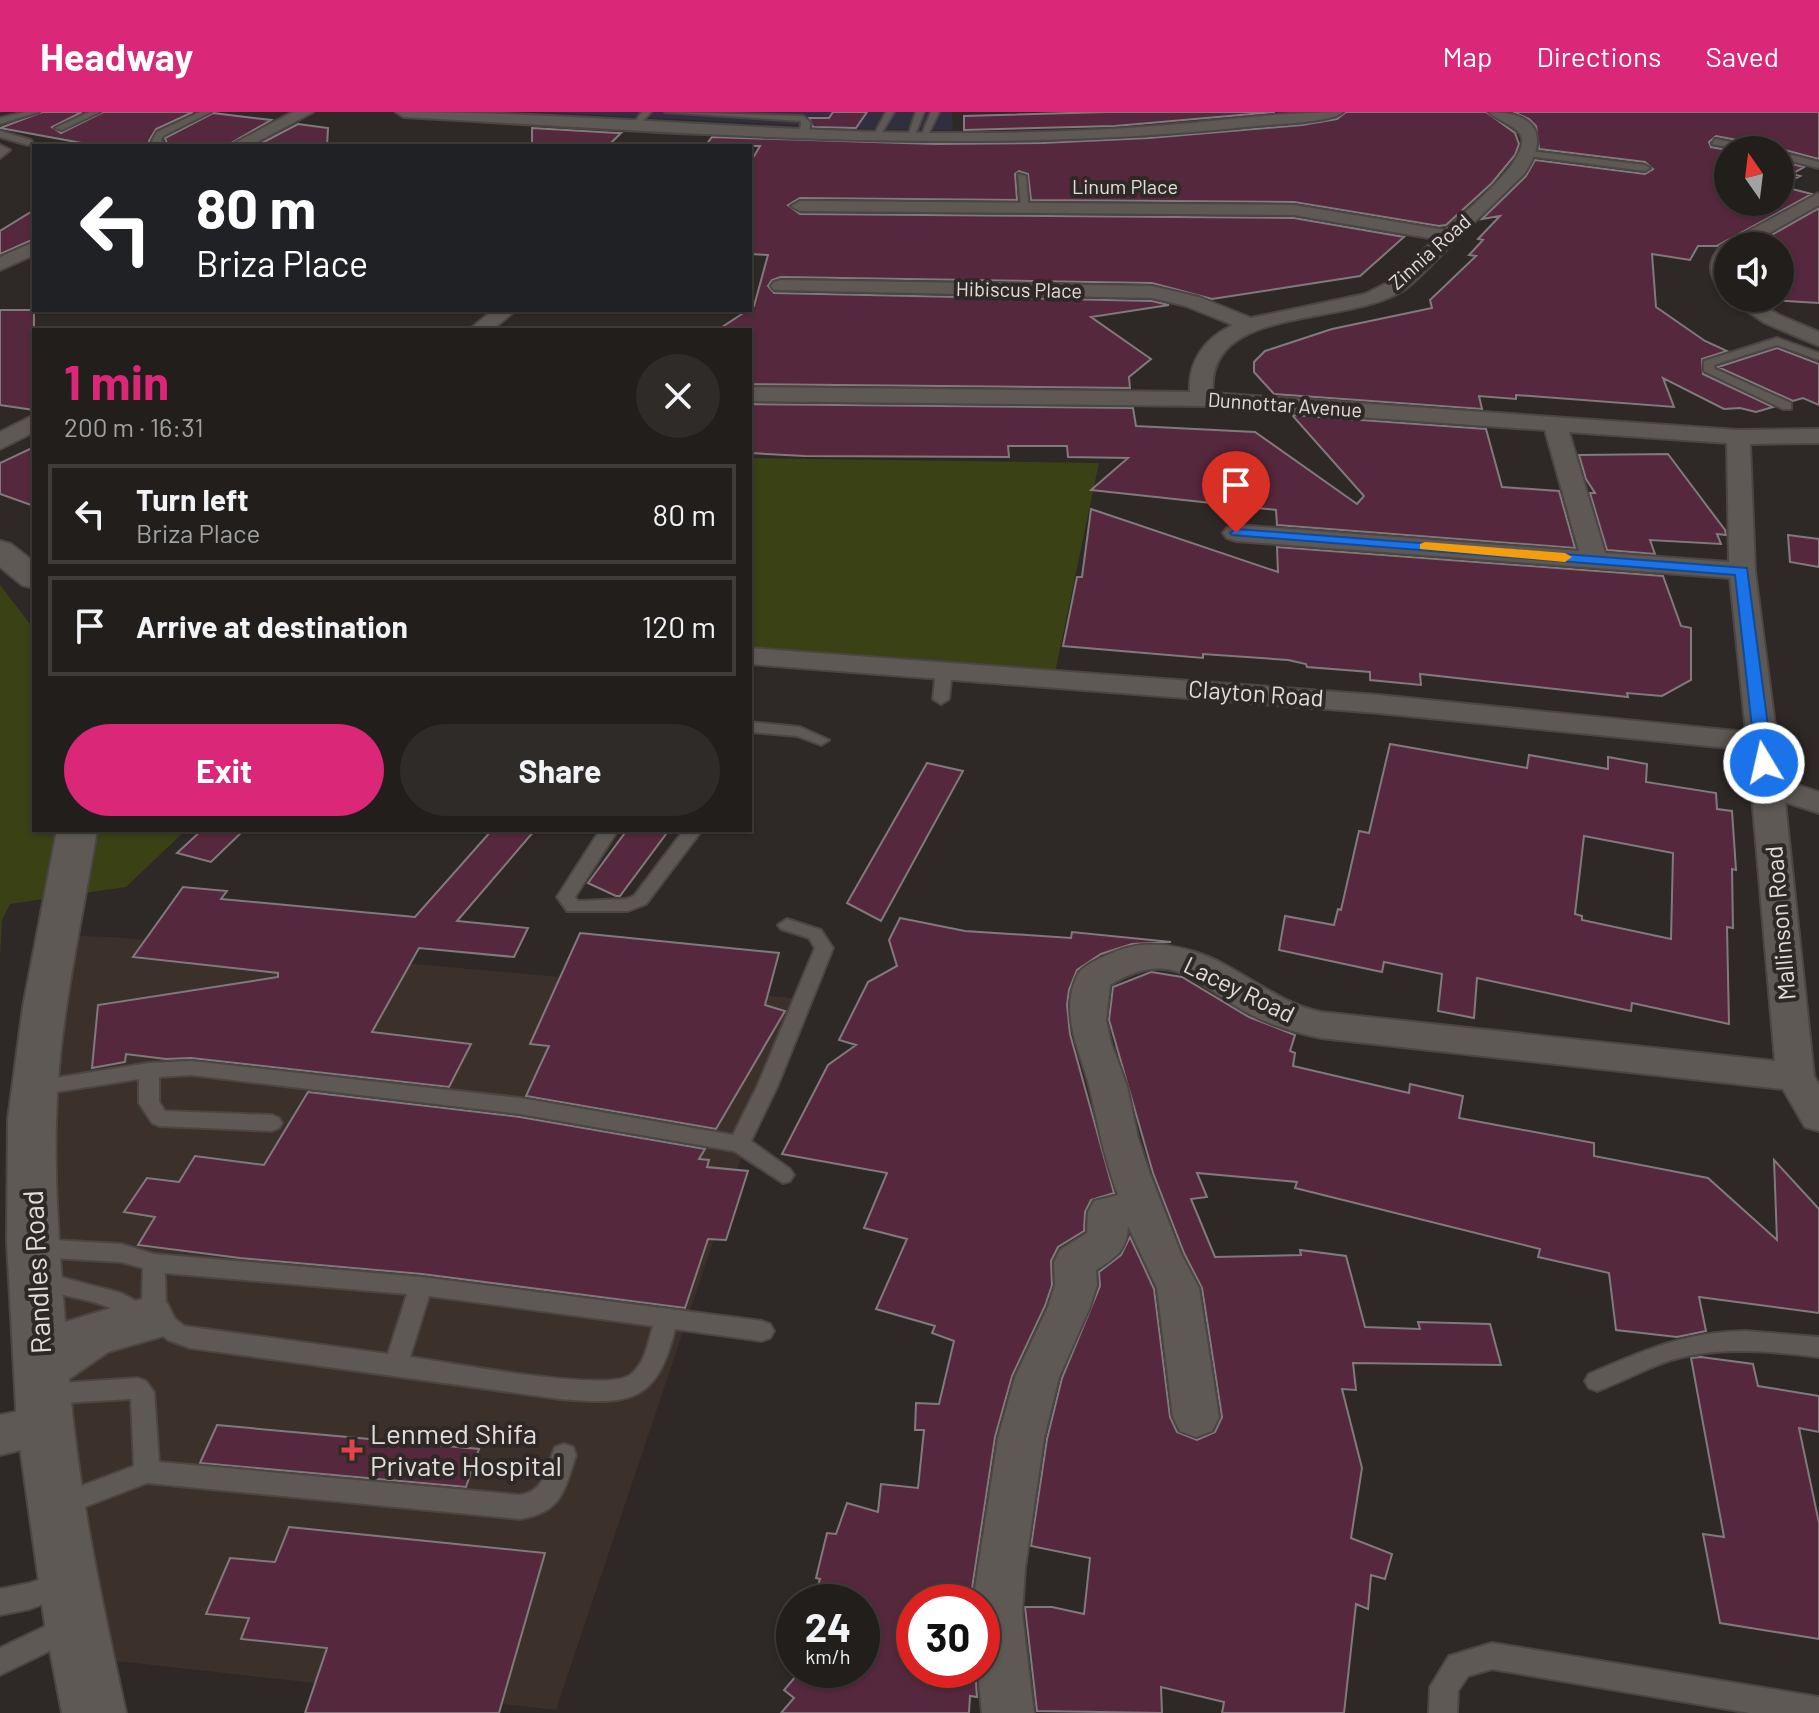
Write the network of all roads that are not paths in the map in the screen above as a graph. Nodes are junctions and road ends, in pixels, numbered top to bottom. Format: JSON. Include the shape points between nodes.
{"nodes":[{"id":1,"x":35,"y":112,"type":"edge"},
{"id":2,"x":96,"y":112,"type":"edge"},
{"id":3,"x":207,"y":112,"type":"edge"},
{"id":4,"x":305,"y":112,"type":"edge"},
{"id":5,"x":404,"y":112,"type":"edge"},
{"id":6,"x":669,"y":112,"type":"edge"},
{"id":7,"x":890,"y":112,"type":"edge"},
{"id":8,"x":920,"y":112,"type":"edge"},
{"id":9,"x":935,"y":112,"type":"edge"},
{"id":10,"x":1335,"y":112,"type":"edge"},
{"id":11,"x":1497,"y":112,"type":"edge"},
{"id":12,"x":641,"y":118,"type":"edge"},
{"id":13,"x":0,"y":121,"type":"edge"},
{"id":14,"x":683,"y":127,"type":"junction"},
{"id":15,"x":59,"y":128,"type":"dead end"},
{"id":16,"x":804,"y":133,"type":"junction"},
{"id":17,"x":0,"y":134,"type":"edge"},
{"id":18,"x":876,"y":135,"type":"junction"},
{"id":19,"x":916,"y":137,"type":"junction"},
{"id":20,"x":28,"y":142,"type":"dead end"},
{"id":21,"x":160,"y":144,"type":"edge"},
{"id":22,"x":241,"y":144,"type":"edge"},
{"id":23,"x":667,"y":144,"type":"edge"},
{"id":24,"x":0,"y":148,"type":"edge"},
{"id":25,"x":1531,"y":154,"type":"junction"},
{"id":26,"x":0,"y":155,"type":"edge"},
{"id":27,"x":1794,"y":159,"type":"edge"},
{"id":28,"x":1819,"y":165,"type":"edge"},
{"id":29,"x":1645,"y":168,"type":"dead end"},
{"id":30,"x":1021,"y":176,"type":"dead end"},
{"id":31,"x":1819,"y":198,"type":"edge"},
{"id":32,"x":800,"y":206,"type":"dead end"},
{"id":33,"x":1026,"y":208,"type":"junction"},
{"id":34,"x":1758,"y":232,"type":"edge"},
{"id":35,"x":1448,"y":236,"type":"junction"},
{"id":36,"x":32,"y":249,"type":"edge"},
{"id":37,"x":0,"y":264,"type":"edge"},
{"id":38,"x":781,"y":286,"type":"dead end"},
{"id":39,"x":503,"y":312,"type":"edge"},
{"id":40,"x":1761,"y":312,"type":"edge"},
{"id":41,"x":1251,"y":325,"type":"junction"},
{"id":42,"x":482,"y":328,"type":"edge"},
{"id":43,"x":1819,"y":340,"type":"edge"},
{"id":44,"x":1819,"y":357,"type":"edge"},
{"id":45,"x":752,"y":394,"type":"edge"},
{"id":46,"x":1202,"y":399,"type":"junction"},
{"id":47,"x":1787,"y":406,"type":"dead end"},
{"id":48,"x":32,"y":423,"type":"edge"},
{"id":49,"x":1555,"y":424,"type":"junction"},
{"id":50,"x":1819,"y":436,"type":"edge"},
{"id":51,"x":1738,"y":437,"type":"junction"},
{"id":52,"x":0,"y":442,"type":"edge"},
{"id":53,"x":1236,"y":533,"type":"dead end"},
{"id":54,"x":0,"y":551,"type":"edge"},
{"id":55,"x":1594,"y":560,"type":"junction"},
{"id":56,"x":1742,"y":571,"type":"junction"},
{"id":57,"x":32,"y":576,"type":"edge"},
{"id":58,"x":752,"y":656,"type":"edge"},
{"id":59,"x":756,"y":727,"type":"edge"},
{"id":60,"x":821,"y":740,"type":"dead end"},
{"id":61,"x":1760,"y":742,"type":"junction"},
{"id":62,"x":1768,"y":785,"type":"junction"},
{"id":63,"x":1819,"y":803,"type":"edge"},
{"id":64,"x":77,"y":832,"type":"edge"},
{"id":65,"x":608,"y":832,"type":"edge"},
{"id":66,"x":691,"y":832,"type":"edge"},
{"id":67,"x":787,"y":925,"type":"dead end"},
{"id":68,"x":149,"y":1070,"type":"junction"},
{"id":69,"x":1795,"y":1077,"type":"junction"},
{"id":70,"x":36,"y":1088,"type":"junction"},
{"id":71,"x":1819,"y":1117,"type":"edge"},
{"id":72,"x":272,"y":1123,"type":"dead end"},
{"id":73,"x":739,"y":1144,"type":"junction"},
{"id":74,"x":783,"y":1175,"type":"dead end"},
{"id":75,"x":1143,"y":1209,"type":"junction"},
{"id":76,"x":154,"y":1263,"type":"junction"},
{"id":77,"x":35,"y":1264,"type":"junction"},
{"id":78,"x":421,"y":1286,"type":"junction"},
{"id":79,"x":666,"y":1319,"type":"junction"},
{"id":80,"x":154,"y":1322,"type":"junction"},
{"id":81,"x":762,"y":1331,"type":"dead end"},
{"id":82,"x":1819,"y":1347,"type":"edge"},
{"id":83,"x":396,"y":1365,"type":"junction"},
{"id":84,"x":1597,"y":1381,"type":"dead end"},
{"id":85,"x":33,"y":1406,"type":"edge"},
{"id":86,"x":1196,"y":1417,"type":"dead end"},
{"id":87,"x":564,"y":1455,"type":"dead end"},
{"id":88,"x":147,"y":1472,"type":"junction"},
{"id":89,"x":58,"y":1506,"type":"junction"},
{"id":90,"x":0,"y":1602,"type":"edge"},
{"id":91,"x":73,"y":1603,"type":"junction"},
{"id":92,"x":0,"y":1662,"type":"edge"},
{"id":93,"x":1819,"y":1711,"type":"edge"},
{"id":94,"x":94,"y":1713,"type":"edge"},
{"id":95,"x":1008,"y":1713,"type":"edge"},
{"id":96,"x":1443,"y":1713,"type":"edge"}],
"edges":[{"from":1,"to":13,"type":"lane"},
{"from":2,"to":15,"type":"lane"},
{"from":3,"to":21,"type":"lane","via":[[160,134]]},
{"from":4,"to":22,"type":"street"},
{"from":5,"to":12,"type":"street"},
{"from":6,"to":16,"type":"lane","via":[[803,119]]},
{"from":7,"to":18,"type":"lane"},
{"from":8,"to":19,"type":"lane"},
{"from":9,"to":19,"type":"lane"},
{"from":10,"to":19,"type":"street","via":[[1121,134]]},
{"from":11,"to":25,"type":"street","via":[[1530,133]]},
{"from":12,"to":14,"type":"street"},
{"from":14,"to":16,"type":"street"},
{"from":14,"to":23,"type":"street"},
{"from":16,"to":18,"type":"street"},
{"from":17,"to":20,"type":"lane"},
{"from":18,"to":19,"type":"street"},
{"from":24,"to":26,"type":"lane","via":[[6,150]]},
{"from":25,"to":29,"type":"lane"},
{"from":25,"to":35,"type":"street","name":"Zinnia Road"},
{"from":27,"to":28,"type":"lane"},
{"from":30,"to":33,"type":"lane"},
{"from":31,"to":34,"type":"street"},
{"from":32,"to":33,"type":"street","name":"Linum Place"},
{"from":33,"to":35,"type":"street","name":"Linum Place","via":[[1294,210]]},
{"from":35,"to":41,"type":"street","name":"Zinnia Road","via":[[1385,293],[1345,307]]},
{"from":36,"to":37,"type":"street"},
{"from":38,"to":41,"type":"street","name":"Hibiscus Place","via":[[1152,292],[1208,306]]},
{"from":39,"to":42,"type":"street"},
{"from":40,"to":43,"type":"street"},
{"from":41,"to":46,"type":"street","name":"Zinnia Road","via":[[1211,351],[1201,376]]},
{"from":44,"to":47,"type":"lane","via":[[1777,341],[1708,363],[1710,371]]},
{"from":45,"to":46,"type":"street","name":"Dunnottar Avenue"},
{"from":46,"to":49,"type":"street","name":"Dunnottar Avenue"},
{"from":48,"to":52,"type":"street"},
{"from":49,"to":51,"type":"street","name":"Dunnottar Avenue"},
{"from":49,"to":55,"type":"street"},
{"from":50,"to":51,"type":"street","name":"Dunnottar Avenue"},
{"from":51,"to":56,"type":"street","name":"Mallinson Road"},
{"from":53,"to":55,"type":"street"},
{"from":54,"to":57,"type":"street"},
{"from":55,"to":56,"type":"street"},
{"from":56,"to":61,"type":"street","name":"Mallinson Road"},
{"from":58,"to":61,"type":"street","name":"Clayton Road","via":[[942,685],[1378,704]]},
{"from":59,"to":60,"type":"lane"},
{"from":61,"to":62,"type":"street","name":"Mallinson Road"},
{"from":62,"to":63,"type":"street"},
{"from":62,"to":69,"type":"street","name":"Mallinson Road"},
{"from":64,"to":70,"type":"street","name":"Randles Road"},
{"from":65,"to":66,"type":"lane","via":[[566,897],[573,907],[640,900]]},
{"from":67,"to":73,"type":"lane","via":[[815,934],[824,948]]},
{"from":68,"to":70,"type":"lane"},
{"from":68,"to":72,"type":"lane","via":[[149,1103],[159,1118]]},
{"from":68,"to":73,"type":"lane","via":[[191,1068],[520,1106]]},
{"from":69,"to":71,"type":"street","name":"Mallinson Road"},
{"from":69,"to":75,"type":"street","name":"Lacey Road","via":[[1306,1023],[1194,964],[1158,955],[1138,957],[1093,979],[1088,1020],[1118,1138]]},
{"from":70,"to":77,"type":"street","name":"Randles Road"},
{"from":73,"to":74,"type":"lane"},
{"from":75,"to":86,"type":"street","name":"Lacey Road","via":[[1178,1288]]},
{"from":75,"to":95,"type":"street","via":[[1108,1212],[1107,1241],[1075,1262],[1076,1285],[1069,1307],[1037,1377],[1021,1438],[997,1613]]},
{"from":76,"to":77,"type":"lane","via":[[121,1253]]},
{"from":76,"to":78,"type":"lane"},
{"from":76,"to":80,"type":"lane"},
{"from":77,"to":80,"type":"lane"},
{"from":77,"to":85,"type":"street","name":"Randles Road"},
{"from":78,"to":79,"type":"lane"},
{"from":78,"to":83,"type":"lane"},
{"from":79,"to":81,"type":"lane"},
{"from":79,"to":83,"type":"lane","via":[[646,1375],[632,1387],[610,1391]]},
{"from":80,"to":83,"type":"lane","via":[[190,1338]]},
{"from":80,"to":85,"type":"street","via":[[66,1345]]},
{"from":82,"to":84,"type":"lane","via":[[1744,1339],[1706,1342]]},
{"from":85,"to":88,"type":"lane","via":[[138,1388],[144,1406]]},
{"from":85,"to":89,"type":"street","name":"Randles Road"},
{"from":87,"to":88,"type":"lane","via":[[549,1497],[520,1507]]},
{"from":88,"to":89,"type":"lane"},
{"from":89,"to":91,"type":"street","name":"Randles Road"},
{"from":90,"to":91,"type":"lane","via":[[30,1596]]},
{"from":91,"to":92,"type":"lane"},
{"from":91,"to":94,"type":"street","name":"Randles Road"},
{"from":93,"to":96,"type":"lane","via":[[1492,1656],[1459,1665],[1444,1687]]}]}
